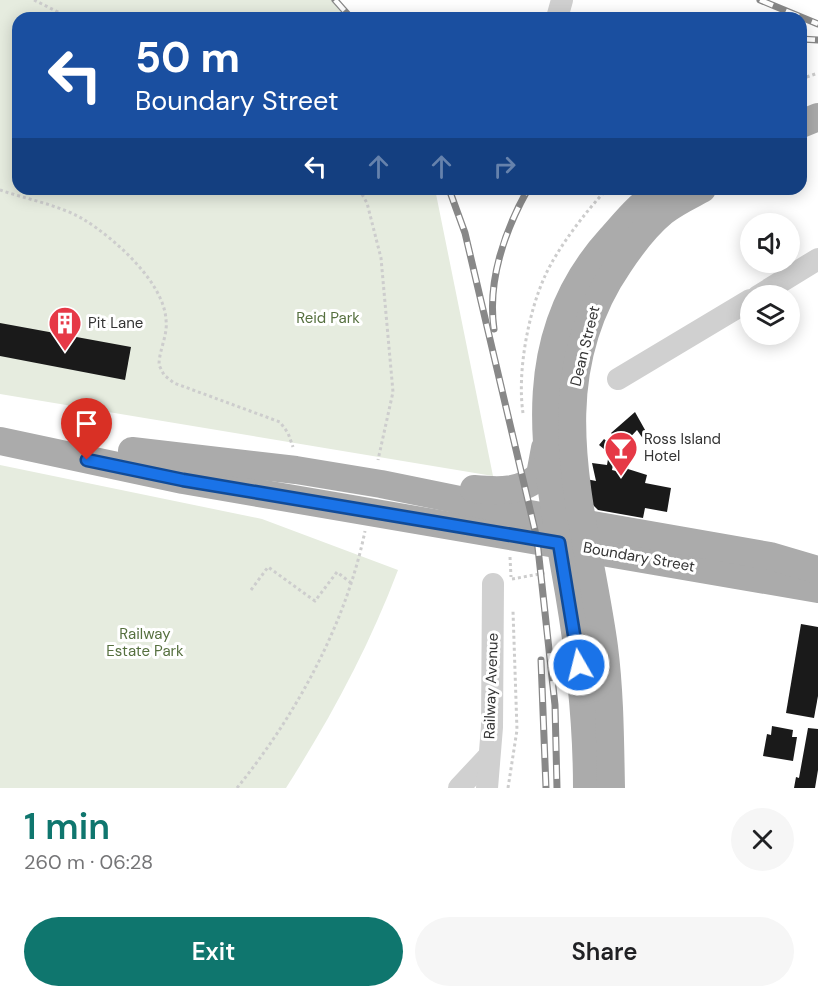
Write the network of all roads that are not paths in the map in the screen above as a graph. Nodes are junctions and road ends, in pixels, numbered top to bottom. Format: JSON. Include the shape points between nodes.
{"nodes":[{"id":1,"x":654,"y":195,"type":"edge"},
{"id":2,"x":692,"y":195,"type":"edge"},
{"id":3,"x":818,"y":259,"type":"edge"},
{"id":4,"x":776,"y":285,"type":"edge"},
{"id":5,"x":740,"y":306,"type":"edge"},
{"id":6,"x":618,"y":380,"type":"dead end"},
{"id":7,"x":0,"y":425,"type":"edge"},
{"id":8,"x":546,"y":440,"type":"junction"},
{"id":9,"x":0,"y":441,"type":"edge"},
{"id":10,"x":366,"y":470,"type":"junction"},
{"id":11,"x":556,"y":530,"type":"junction"},
{"id":12,"x":585,"y":534,"type":"junction"},
{"id":13,"x":818,"y":570,"type":"edge"},
{"id":14,"x":779,"y":582,"type":"junction"},
{"id":15,"x":506,"y":584,"type":"road end"},
{"id":16,"x":818,"y":589,"type":"edge"},
{"id":17,"x":596,"y":602,"type":"junction"},
{"id":18,"x":488,"y":757,"type":"junction"},
{"id":19,"x":459,"y":788,"type":"edge"},
{"id":20,"x":487,"y":788,"type":"edge"},
{"id":21,"x":587,"y":788,"type":"edge"},
{"id":22,"x":611,"y":788,"type":"edge"}],
"edges":[{"from":1,"to":8,"type":"main road","name":"Dean Street","via":[[593,257],[570,296],[549,370]]},
{"from":2,"to":12,"type":"main road","name":"Dean Street","via":[[663,212],[629,249],[599,293],[588,322],[572,402],[574,469]]},
{"from":3,"to":4,"type":"street"},
{"from":5,"to":6,"type":"street"},
{"from":7,"to":10,"type":"main road","name":"Boundary Street","via":[[151,454],[296,470]]},
{"from":8,"to":10,"type":"main road","via":[[540,475],[512,490],[497,491]]},
{"from":8,"to":11,"type":"main road","name":"Dean Street"},
{"from":9,"to":11,"type":"main road","name":"Boundary Street","via":[[183,480]]},
{"from":10,"to":11,"type":"main road","name":"Boundary Street"},
{"from":11,"to":12,"type":"main road","name":"Boundary Street"},
{"from":11,"to":21,"type":"main road","via":[[579,665],[587,733]]},
{"from":12,"to":13,"type":"main road","name":"Boundary Street","via":[[770,556]]},
{"from":12,"to":14,"type":"main road","name":"Boundary Street"},
{"from":12,"to":17,"type":"main road"},
{"from":14,"to":16,"type":"main road","name":"Boundary Street"},
{"from":14,"to":17,"type":"main road","via":[[704,584],[625,571],[608,581]]},
{"from":15,"to":18,"type":"street","name":"Railway Avenue"},
{"from":17,"to":22,"type":"main road","via":[[605,660]]},
{"from":18,"to":19,"type":"street"},
{"from":18,"to":20,"type":"street","name":"Railway Avenue"}]}
